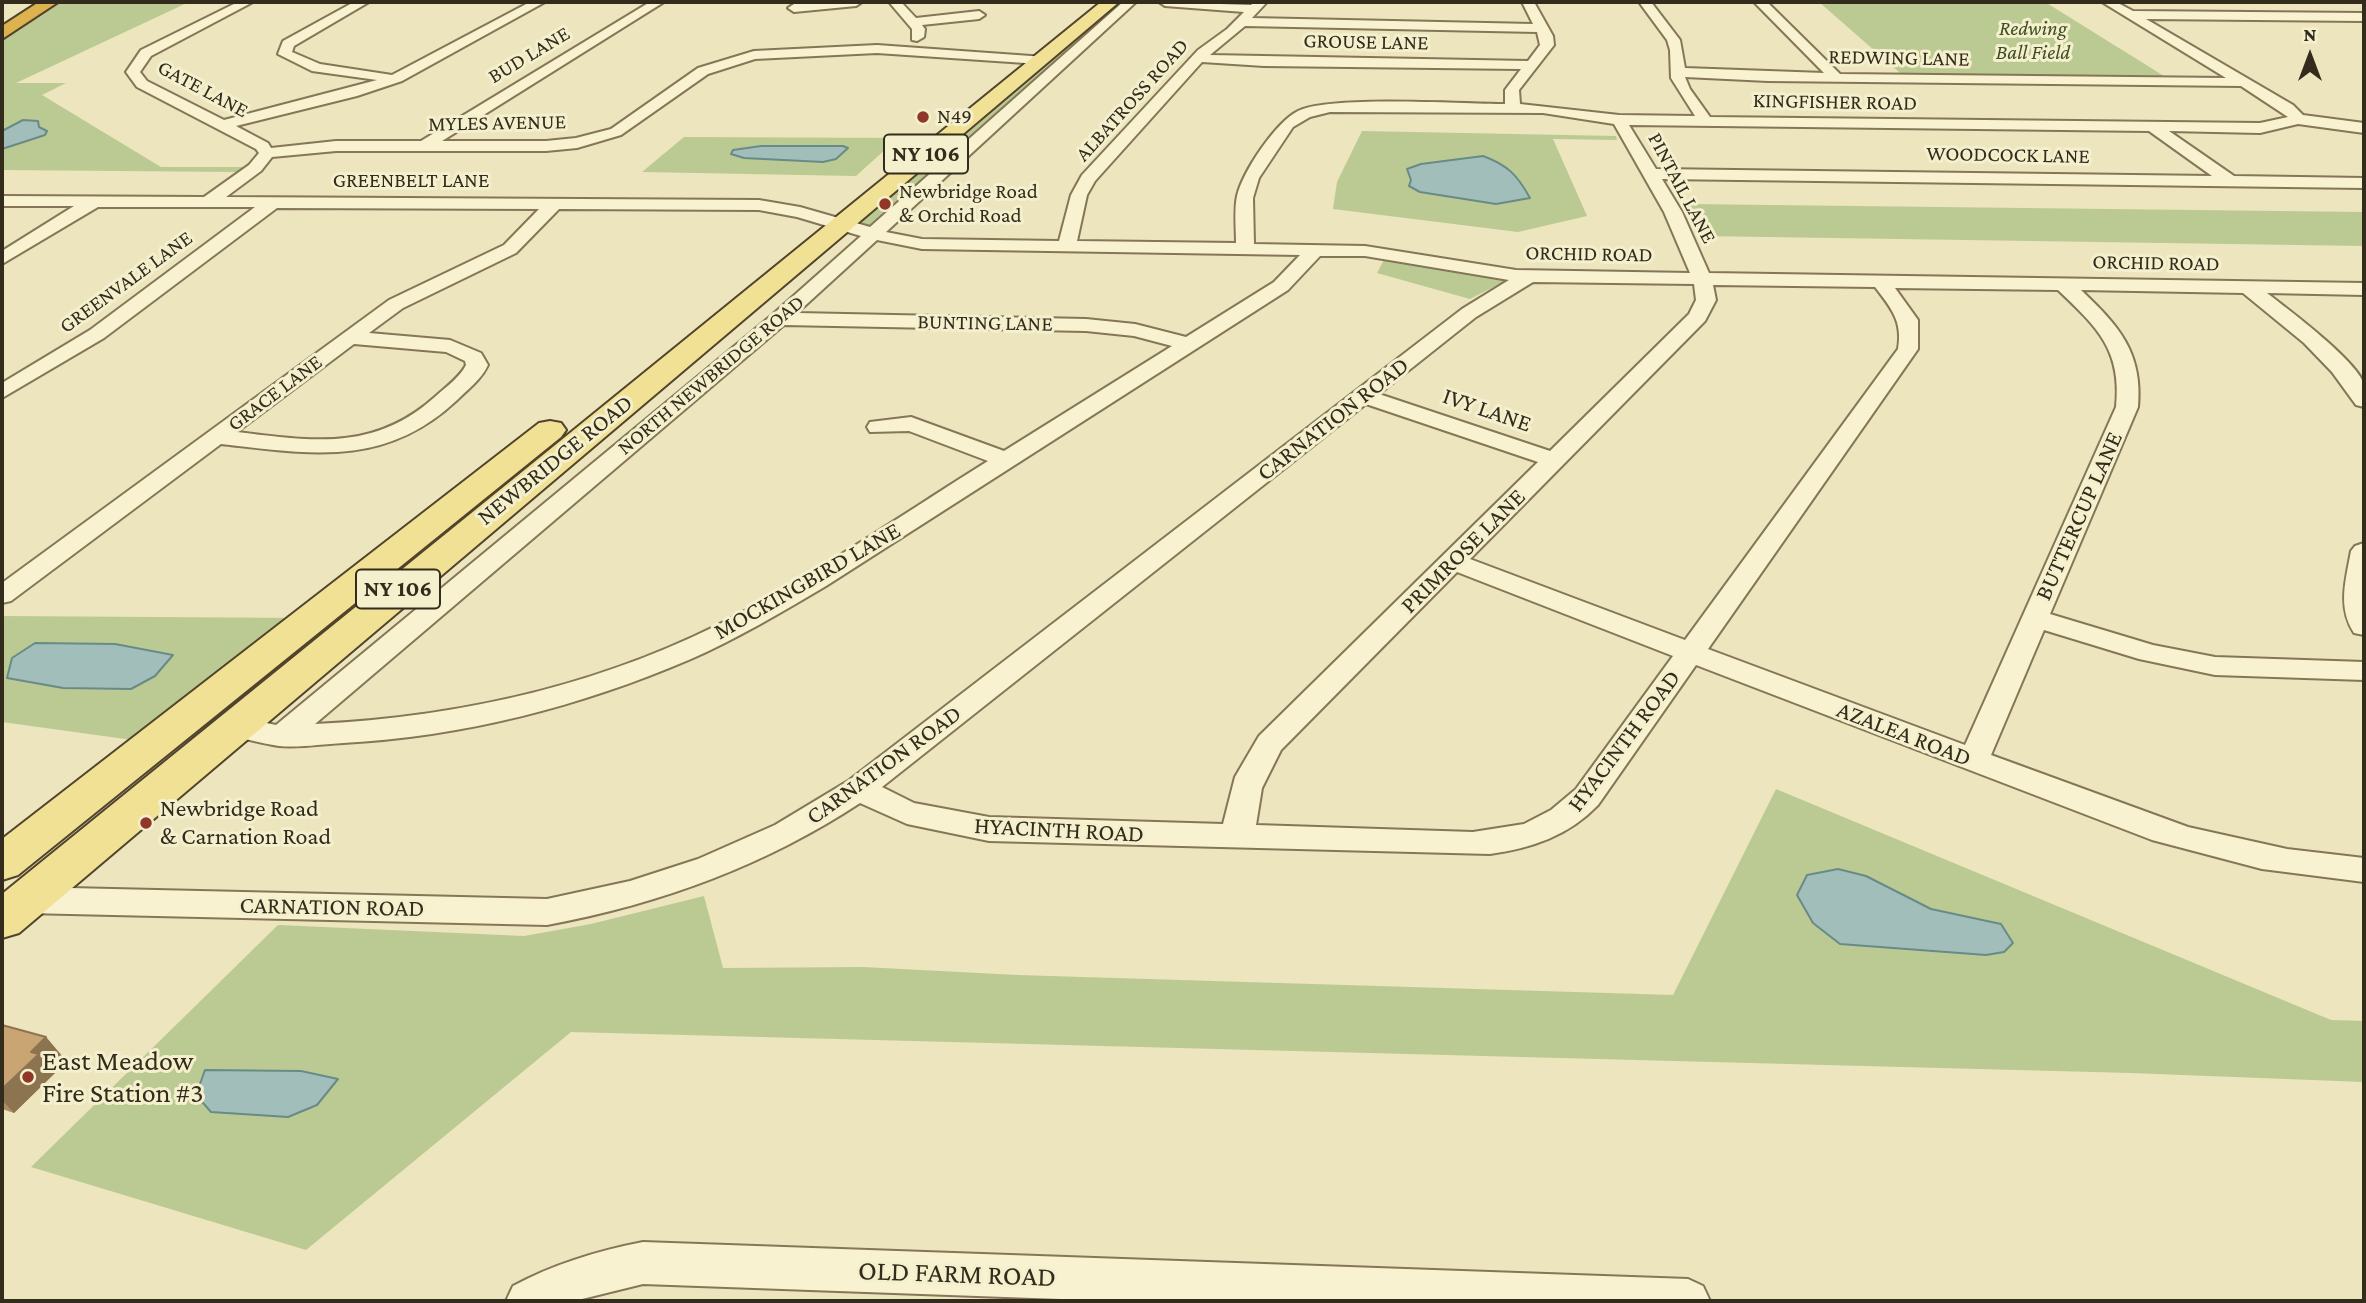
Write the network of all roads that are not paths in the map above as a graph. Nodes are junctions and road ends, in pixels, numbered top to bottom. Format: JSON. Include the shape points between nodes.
{"nodes":[{"id":1,"x":34,"y":2,"type":"edge"},
{"id":2,"x":50,"y":2,"type":"edge"},
{"id":3,"x":247,"y":2,"type":"edge"},
{"id":4,"x":363,"y":2,"type":"edge"},
{"id":5,"x":540,"y":2,"type":"edge"},
{"id":6,"x":658,"y":2,"type":"edge"},
{"id":7,"x":856,"y":2,"type":"edge"},
{"id":8,"x":895,"y":2,"type":"edge"},
{"id":9,"x":1084,"y":2,"type":"edge"},
{"id":10,"x":1111,"y":2,"type":"edge"},
{"id":11,"x":1130,"y":2,"type":"edge"},
{"id":12,"x":1165,"y":2,"type":"edge"},
{"id":13,"x":1528,"y":2,"type":"edge"},
{"id":14,"x":1645,"y":2,"type":"edge"},
{"id":15,"x":1760,"y":2,"type":"edge"},
{"id":16,"x":2108,"y":2,"type":"edge"},
{"id":17,"x":1258,"y":5,"type":"edge"},
{"id":18,"x":498,"y":8,"type":"dead end"},
{"id":19,"x":794,"y":8,"type":"dead end"},
{"id":20,"x":525,"y":9,"type":"junction"},
{"id":21,"x":979,"y":15,"type":"dead end"},
{"id":22,"x":2130,"y":15,"type":"junction"},
{"id":23,"x":2348,"y":17,"type":"junction"},
{"id":24,"x":2364,"y":17,"type":"edge"},
{"id":25,"x":913,"y":22,"type":"junction"},
{"id":26,"x":1243,"y":22,"type":"junction"},
{"id":27,"x":2,"y":23,"type":"edge"},
{"id":28,"x":2364,"y":24,"type":"edge"},
{"id":29,"x":1542,"y":28,"type":"junction"},
{"id":30,"x":2,"y":34,"type":"edge"},
{"id":31,"x":905,"y":49,"type":"junction"},
{"id":32,"x":1016,"y":58,"type":"junction"},
{"id":33,"x":1199,"y":58,"type":"junction"},
{"id":34,"x":1040,"y":60,"type":"junction"},
{"id":35,"x":1533,"y":65,"type":"junction"},
{"id":36,"x":1679,"y":72,"type":"junction"},
{"id":37,"x":397,"y":78,"type":"junction"},
{"id":38,"x":1837,"y":78,"type":"junction"},
{"id":39,"x":2245,"y":82,"type":"junction"},
{"id":40,"x":1513,"y":108,"type":"junction"},
{"id":41,"x":2298,"y":119,"type":"junction"},
{"id":42,"x":1619,"y":120,"type":"junction"},
{"id":43,"x":1706,"y":121,"type":"junction"},
{"id":44,"x":223,"y":125,"type":"junction"},
{"id":45,"x":2153,"y":127,"type":"junction"},
{"id":46,"x":2364,"y":128,"type":"edge"},
{"id":47,"x":424,"y":146,"type":"junction"},
{"id":48,"x":267,"y":153,"type":"junction"},
{"id":49,"x":1651,"y":174,"type":"junction"},
{"id":50,"x":2230,"y":181,"type":"junction"},
{"id":51,"x":2362,"y":184,"type":"edge"},
{"id":52,"x":2,"y":201,"type":"edge"},
{"id":53,"x":94,"y":201,"type":"junction"},
{"id":54,"x":208,"y":202,"type":"junction"},
{"id":55,"x":272,"y":203,"type":"junction"},
{"id":56,"x":554,"y":204,"type":"junction"},
{"id":57,"x":830,"y":221,"type":"junction"},
{"id":58,"x":871,"y":236,"type":"junction"},
{"id":59,"x":1066,"y":247,"type":"junction"},
{"id":60,"x":1245,"y":250,"type":"junction"},
{"id":61,"x":1314,"y":251,"type":"junction"},
{"id":62,"x":2,"y":259,"type":"edge"},
{"id":63,"x":1529,"y":276,"type":"junction"},
{"id":64,"x":1702,"y":278,"type":"junction"},
{"id":65,"x":1880,"y":281,"type":"junction"},
{"id":66,"x":2063,"y":284,"type":"junction"},
{"id":67,"x":2247,"y":287,"type":"junction"},
{"id":68,"x":2364,"y":289,"type":"edge"},
{"id":69,"x":779,"y":319,"type":"junction"},
{"id":70,"x":350,"y":338,"type":"junction"},
{"id":71,"x":1189,"y":344,"type":"junction"},
{"id":72,"x":2,"y":392,"type":"edge"},
{"id":73,"x":1363,"y":396,"type":"junction"},
{"id":74,"x":2364,"y":400,"type":"edge"},
{"id":75,"x":878,"y":427,"type":"dead end"},
{"id":76,"x":216,"y":437,"type":"junction"},
{"id":77,"x":1005,"y":460,"type":"junction"},
{"id":78,"x":1554,"y":460,"type":"junction"},
{"id":79,"x":531,"y":462,"type":"junction"},
{"id":80,"x":2364,"y":551,"type":"edge"},
{"id":81,"x":1454,"y":562,"type":"junction"},
{"id":82,"x":2,"y":594,"type":"edge"},
{"id":83,"x":2034,"y":618,"type":"junction"},
{"id":84,"x":2364,"y":627,"type":"edge"},
{"id":85,"x":1690,"y":653,"type":"junction"},
{"id":86,"x":2364,"y":671,"type":"edge"},
{"id":87,"x":233,"y":726,"type":"junction"},
{"id":88,"x":282,"y":736,"type":"junction"},
{"id":89,"x":1973,"y":761,"type":"junction"},
{"id":90,"x":859,"y":789,"type":"junction"},
{"id":91,"x":1240,"y":837,"type":"junction"},
{"id":92,"x":2364,"y":870,"type":"edge"},
{"id":93,"x":10,"y":894,"type":"edge"},
{"id":94,"x":528,"y":1301,"type":"edge"},
{"id":95,"x":1688,"y":1301,"type":"edge"}],
"edges":[{"from":1,"to":27,"type":"highway"},
{"from":2,"to":30,"type":"highway"},
{"from":3,"to":44,"type":"street","name":"GATE LANE","via":[[146,53],[134,66],[142,84]]},
{"from":4,"to":37,"type":"street","via":[[288,44],[285,54],[317,68]]},
{"from":5,"to":20,"type":"street"},
{"from":6,"to":47,"type":"street","name":"BUD LANE"},
{"from":7,"to":19,"type":"street"},
{"from":8,"to":25,"type":"street"},
{"from":9,"to":32,"type":"main road","name":"NEWBRIDGE ROAD","number":"NY 106"},
{"from":10,"to":34,"type":"main road","name":"NEWBRIDGE ROAD","number":"NY 106"},
{"from":11,"to":58,"type":"street","name":"NORTH NEWBRIDGE ROAD"},
{"from":12,"to":17,"type":"street"},
{"from":13,"to":29,"type":"street"},
{"from":14,"to":36,"type":"street","via":[[1673,40]]},
{"from":15,"to":38,"type":"street"},
{"from":16,"to":22,"type":"street"},
{"from":17,"to":26,"type":"street","name":"ALBATROSS ROAD"},
{"from":18,"to":20,"type":"street"},
{"from":20,"to":37,"type":"street"},
{"from":21,"to":25,"type":"street"},
{"from":22,"to":23,"type":"street"},
{"from":22,"to":39,"type":"street"},
{"from":23,"to":24,"type":"street"},
{"from":23,"to":28,"type":"street"},
{"from":25,"to":31,"type":"street","via":[[920,32]]},
{"from":26,"to":29,"type":"street","via":[[1400,20]]},
{"from":26,"to":33,"type":"street","name":"ALBATROSS ROAD"},
{"from":29,"to":35,"type":"street","via":[[1547,45]]},
{"from":31,"to":32,"type":"street","name":"MYLES AVENUE"},
{"from":31,"to":47,"type":"street","name":"MYLES AVENUE","via":[[781,52],[727,61],[703,71],[623,128],[577,143]]},
{"from":32,"to":34,"type":"street","name":"MYLES AVENUE"},
{"from":32,"to":57,"type":"main road","name":"NEWBRIDGE ROAD","number":"NY 106"},
{"from":33,"to":35,"type":"street","name":"GROUSE LANE"},
{"from":33,"to":59,"type":"street","name":"ALBATROSS ROAD","via":[[1088,179],[1079,195]]},
{"from":34,"to":57,"type":"main road","name":"NEWBRIDGE ROAD","number":"NY 106"},
{"from":35,"to":40,"type":"street","via":[[1512,90]]},
{"from":36,"to":38,"type":"street","name":"REDWING LANE"},
{"from":36,"to":43,"type":"street","via":[[1683,90]]},
{"from":37,"to":44,"type":"street"},
{"from":38,"to":39,"type":"street","name":"REDWING LANE"},
{"from":39,"to":41,"type":"street","via":[[2288,107]]},
{"from":40,"to":42,"type":"street","name":"KINGFISHER ROAD"},
{"from":40,"to":60,"type":"street","name":"KINGFISHER ROAD","via":[[1350,106],[1315,110],[1296,118],[1251,178],[1245,198]]},
{"from":41,"to":45,"type":"street","name":"KINGFISHER ROAD","via":[[2260,128]]},
{"from":41,"to":46,"type":"street"},
{"from":42,"to":43,"type":"street","name":"KINGFISHER ROAD"},
{"from":42,"to":49,"type":"street","name":"PINTAIL LANE"},
{"from":43,"to":45,"type":"street","name":"KINGFISHER ROAD"},
{"from":44,"to":48,"type":"street","name":"GATE LANE"},
{"from":45,"to":50,"type":"street"},
{"from":47,"to":48,"type":"street","name":"MYLES AVENUE","via":[[336,146]]},
{"from":48,"to":54,"type":"street","via":[[255,168]]},
{"from":49,"to":50,"type":"street","name":"WOODCOCK LANE"},
{"from":49,"to":64,"type":"street","name":"PINTAIL LANE"},
{"from":50,"to":51,"type":"street","name":"WOODCOCK LANE"},
{"from":52,"to":53,"type":"street","name":"GREENBELT LANE"},
{"from":53,"to":54,"type":"street","name":"GREENBELT LANE"},
{"from":53,"to":62,"type":"street"},
{"from":54,"to":55,"type":"street","name":"GREENBELT LANE"},
{"from":55,"to":56,"type":"street","name":"GREENBELT LANE"},
{"from":55,"to":72,"type":"street","name":"GREENVALE LANE","via":[[97,334]]},
{"from":56,"to":57,"type":"street","name":"GREENBELT LANE","via":[[759,205]]},
{"from":56,"to":70,"type":"street","name":"GRACE LANE","via":[[510,248],[416,293]]},
{"from":57,"to":58,"type":"street","name":"ORCHID ROAD"},
{"from":57,"to":79,"type":"main road","name":"NEWBRIDGE ROAD","number":"NY 106"},
{"from":58,"to":59,"type":"street","name":"ORCHID ROAD","via":[[922,244]]},
{"from":58,"to":69,"type":"street","name":"NORTH NEWBRIDGE ROAD"},
{"from":59,"to":60,"type":"street","name":"ORCHID ROAD"},
{"from":60,"to":61,"type":"street","name":"ORCHID ROAD"},
{"from":61,"to":63,"type":"street","name":"ORCHID ROAD","via":[[1395,254],[1494,274]]},
{"from":61,"to":71,"type":"street","name":"MOCKINGBIRD LANE","via":[[1280,286]]},
{"from":63,"to":64,"type":"street","name":"ORCHID ROAD"},
{"from":63,"to":73,"type":"street","name":"CARNATION ROAD","via":[[1469,313]]},
{"from":64,"to":65,"type":"street","name":"ORCHID ROAD"},
{"from":64,"to":78,"type":"street","name":"PRIMROSE LANE","via":[[1706,300],[1698,317]]},
{"from":65,"to":66,"type":"street","name":"ORCHID ROAD"},
{"from":65,"to":85,"type":"street","name":"HYACINTH ROAD","via":[[1909,318],[1913,332],[1908,349]]},
{"from":66,"to":67,"type":"street","name":"ORCHID ROAD"},
{"from":66,"to":83,"type":"street","name":"BUTTERCUP LANE","via":[[2120,346],[2131,389]]},
{"from":67,"to":68,"type":"street","name":"ORCHID ROAD"},
{"from":67,"to":74,"type":"street","via":[[2309,336]]},
{"from":69,"to":71,"type":"street","name":"BUNTING LANE","via":[[1086,325],[1135,330]]},
{"from":69,"to":88,"type":"street","name":"NORTH NEWBRIDGE ROAD"},
{"from":70,"to":76,"type":"street","name":"GRACE LANE"},
{"from":70,"to":76,"type":"street","via":[[450,346],[474,357],[477,365],[427,415],[369,443],[337,448]]},
{"from":71,"to":77,"type":"street","name":"MOCKINGBIRD LANE"},
{"from":73,"to":78,"type":"street","name":"IVY LANE"},
{"from":73,"to":90,"type":"street","name":"CARNATION ROAD"},
{"from":75,"to":77,"type":"street","via":[[911,424]]},
{"from":76,"to":82,"type":"street","name":"GRACE LANE"},
{"from":77,"to":88,"type":"street","name":"MOCKINGBIRD LANE","via":[[747,621],[623,675],[515,708],[444,722]]},
{"from":78,"to":81,"type":"street","name":"PRIMROSE LANE"},
{"from":79,"to":87,"type":"main road","name":"NEWBRIDGE ROAD","number":"NY 106"},
{"from":79,"to":93,"type":"main road","name":"NEWBRIDGE ROAD","number":"NY 106"},
{"from":80,"to":84,"type":"street","via":[[2356,601]]},
{"from":81,"to":85,"type":"street","name":"AZALEA ROAD"},
{"from":81,"to":91,"type":"street","name":"PRIMROSE LANE","via":[[1270,743],[1247,782]]},
{"from":83,"to":86,"type":"street","via":[[2149,653],[2216,666]]},
{"from":83,"to":89,"type":"street","name":"BUTTERCUP LANE"},
{"from":85,"to":89,"type":"street","name":"AZALEA ROAD"},
{"from":85,"to":91,"type":"street","name":"HYACINTH ROAD","via":[[1587,797],[1571,815],[1540,833],[1473,844]]},
{"from":87,"to":88,"type":"street","name":"MOCKINGBIRD LANE"},
{"from":87,"to":93,"type":"main road","name":"NEWBRIDGE ROAD","number":"NY 106"},
{"from":89,"to":92,"type":"street","name":"AZALEA ROAD","via":[[2232,853]]},
{"from":90,"to":91,"type":"street","name":"HYACINTH ROAD","via":[[907,813],[989,829]]},
{"from":90,"to":93,"type":"street","name":"CARNATION ROAD","via":[[780,837],[695,876],[602,904],[547,912]]},
{"from":94,"to":95,"type":"street","name":"OLD FARM ROAD","via":[[602,1270],[643,1263]]}]}
